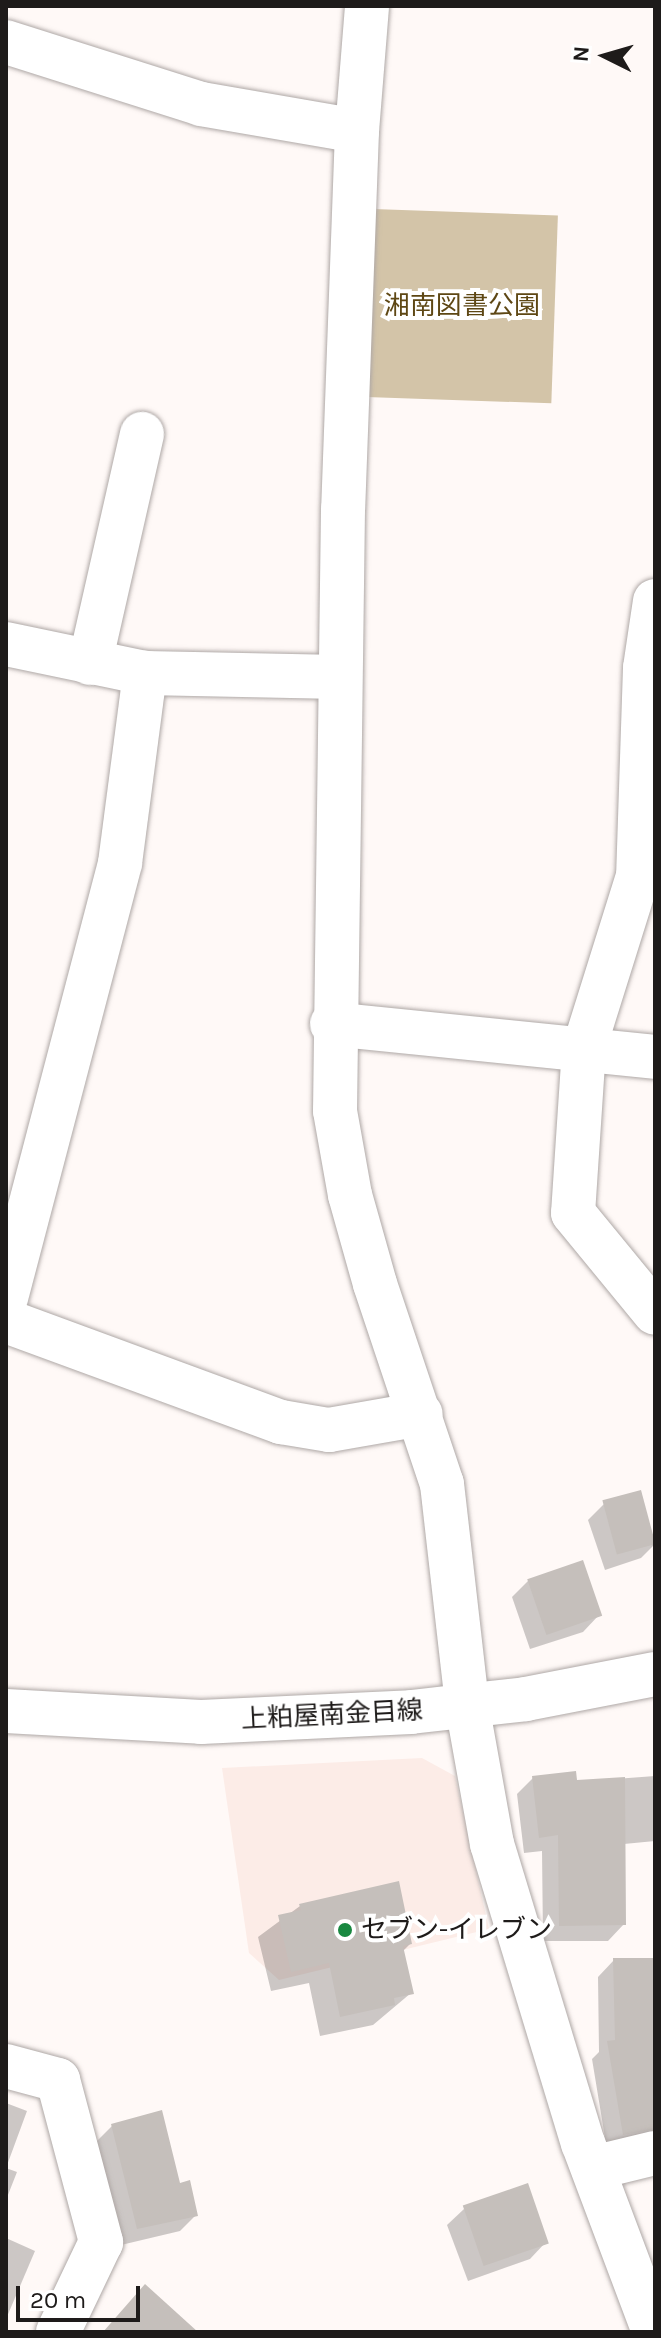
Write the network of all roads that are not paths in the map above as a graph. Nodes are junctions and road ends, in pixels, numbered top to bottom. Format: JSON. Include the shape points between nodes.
{"nodes":[{"id":1,"x":367,"y":6,"type":"edge"},
{"id":2,"x":6,"y":42,"type":"edge"},
{"id":3,"x":357,"y":131,"type":"junction"},
{"id":4,"x":142,"y":434,"type":"dead end"},
{"id":5,"x":655,"y":601,"type":"edge"},
{"id":6,"x":6,"y":644,"type":"edge"},
{"id":7,"x":90,"y":663,"type":"junction"},
{"id":8,"x":145,"y":673,"type":"junction"},
{"id":9,"x":340,"y":677,"type":"junction"},
{"id":10,"x":332,"y":1024,"type":"junction"},
{"id":11,"x":584,"y":1048,"type":"junction"},
{"id":12,"x":655,"y":1057,"type":"edge"},
{"id":13,"x":21,"y":1182,"type":"edge"},
{"id":14,"x":6,"y":1298,"type":"edge"},
{"id":15,"x":655,"y":1313,"type":"edge"},
{"id":16,"x":6,"y":1321,"type":"edge"},
{"id":17,"x":421,"y":1414,"type":"junction"},
{"id":18,"x":655,"y":1674,"type":"edge"},
{"id":19,"x":467,"y":1705,"type":"junction"},
{"id":20,"x":6,"y":1711,"type":"edge"},
{"id":21,"x":6,"y":2066,"type":"edge"},
{"id":22,"x":655,"y":2153,"type":"edge"},
{"id":23,"x":593,"y":2168,"type":"junction"},
{"id":24,"x":58,"y":2332,"type":"edge"},
{"id":25,"x":654,"y":2332,"type":"edge"}],
"edges":[{"from":1,"to":3,"type":"street"},
{"from":2,"to":3,"type":"street","via":[[201,104]]},
{"from":3,"to":9,"type":"street"},
{"from":4,"to":7,"type":"street"},
{"from":5,"to":11,"type":"street","via":[[645,668],[638,876]]},
{"from":6,"to":7,"type":"street"},
{"from":7,"to":8,"type":"street"},
{"from":8,"to":9,"type":"street"},
{"from":8,"to":13,"type":"street","via":[[120,863]]},
{"from":9,"to":10,"type":"street"},
{"from":10,"to":11,"type":"street"},
{"from":10,"to":17,"type":"street","via":[[335,1111],[350,1195]]},
{"from":11,"to":12,"type":"street"},
{"from":11,"to":15,"type":"street","via":[[573,1213]]},
{"from":13,"to":14,"type":"street"},
{"from":16,"to":17,"type":"street","via":[[281,1422],[329,1430]]},
{"from":17,"to":19,"type":"street","via":[[448,1520]]},
{"from":18,"to":19,"type":"street","name":"上粕屋南金目線"},
{"from":19,"to":20,"type":"street","name":"上粕屋南金目線","via":[[201,1722]]},
{"from":19,"to":23,"type":"street","via":[[492,1844]]},
{"from":21,"to":24,"type":"street","via":[[58,2080],[101,2242]]},
{"from":22,"to":23,"type":"street"},
{"from":23,"to":25,"type":"street"}]}
